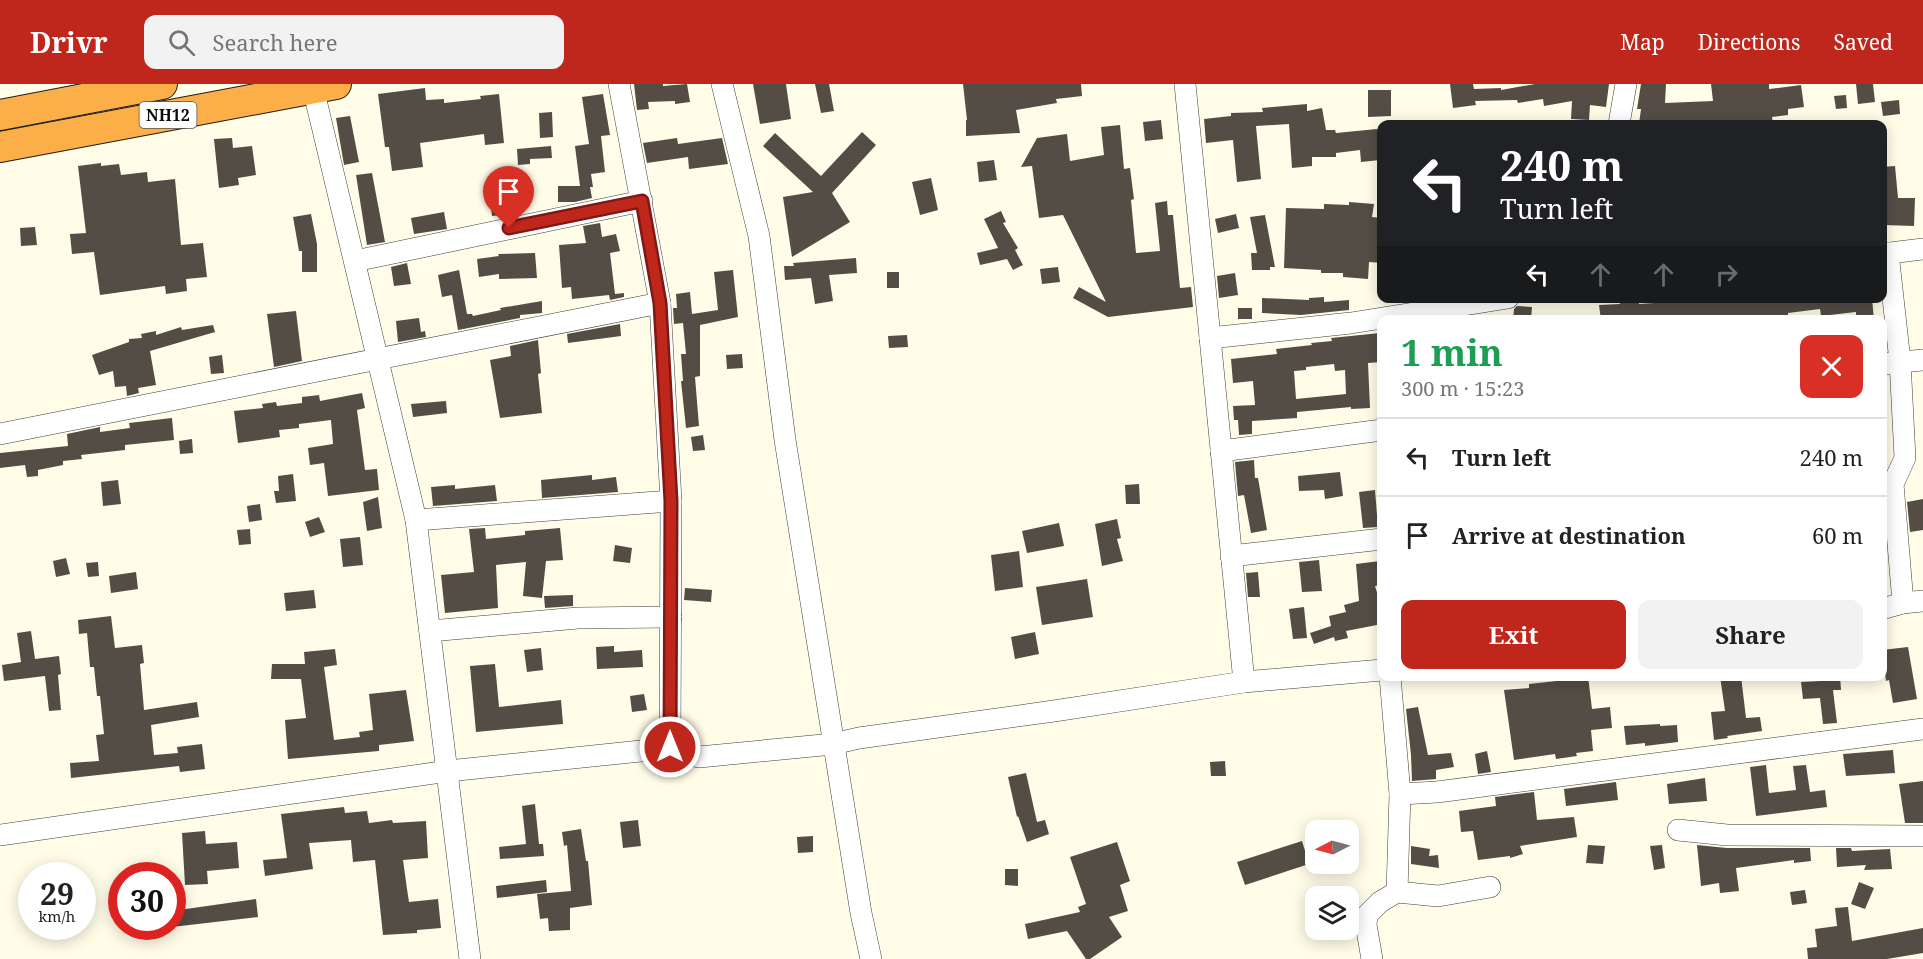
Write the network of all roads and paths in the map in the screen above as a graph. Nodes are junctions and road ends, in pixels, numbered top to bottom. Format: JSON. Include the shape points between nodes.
{"nodes":[{"id":1,"x":162,"y":84,"type":"edge"},
{"id":2,"x":620,"y":84,"type":"edge"},
{"id":3,"x":722,"y":84,"type":"edge"},
{"id":4,"x":1185,"y":84,"type":"edge"},
{"id":5,"x":1626,"y":84,"type":"edge"},
{"id":6,"x":325,"y":86,"type":"edge"},
{"id":7,"x":0,"y":114,"type":"edge"},
{"id":8,"x":1620,"y":120,"type":"edge"},
{"id":9,"x":0,"y":147,"type":"edge"},
{"id":10,"x":642,"y":201,"type":"junction"},
{"id":11,"x":1923,"y":249,"type":"edge"},
{"id":12,"x":1887,"y":254,"type":"edge"},
{"id":13,"x":355,"y":261,"type":"junction"},
{"id":14,"x":1887,"y":290,"type":"edge"},
{"id":15,"x":660,"y":303,"type":"junction"},
{"id":16,"x":1477,"y":303,"type":"edge"},
{"id":17,"x":1401,"y":315,"type":"edge"},
{"id":18,"x":1377,"y":319,"type":"edge"},
{"id":19,"x":1210,"y":338,"type":"junction"},
{"id":20,"x":378,"y":359,"type":"junction"},
{"id":21,"x":1923,"y":360,"type":"edge"},
{"id":22,"x":1891,"y":363,"type":"edge"},
{"id":23,"x":1377,"y":431,"type":"edge"},
{"id":24,"x":0,"y":434,"type":"edge"},
{"id":25,"x":1221,"y":451,"type":"junction"},
{"id":26,"x":1888,"y":484,"type":"edge"},
{"id":27,"x":671,"y":501,"type":"junction"},
{"id":28,"x":416,"y":520,"type":"junction"},
{"id":29,"x":1377,"y":540,"type":"edge"},
{"id":30,"x":1231,"y":556,"type":"junction"},
{"id":31,"x":1917,"y":605,"type":"edge"},
{"id":32,"x":1887,"y":608,"type":"edge"},
{"id":33,"x":671,"y":617,"type":"junction"},
{"id":34,"x":430,"y":631,"type":"junction"},
{"id":35,"x":1377,"y":670,"type":"edge"},
{"id":36,"x":1390,"y":681,"type":"edge"},
{"id":37,"x":1244,"y":682,"type":"junction"},
{"id":38,"x":1923,"y":729,"type":"edge"},
{"id":39,"x":833,"y":744,"type":"junction"},
{"id":40,"x":670,"y":747,"type":"junction"},
{"id":41,"x":448,"y":771,"type":"junction"},
{"id":42,"x":1400,"y":794,"type":"junction"},
{"id":43,"x":1678,"y":830,"type":"dead end"},
{"id":44,"x":0,"y":835,"type":"edge"},
{"id":45,"x":1923,"y":836,"type":"edge"},
{"id":46,"x":1490,"y":887,"type":"dead end"},
{"id":47,"x":1397,"y":892,"type":"junction"},
{"id":48,"x":470,"y":959,"type":"edge"},
{"id":49,"x":871,"y":959,"type":"edge"},
{"id":50,"x":1372,"y":959,"type":"edge"}],
"edges":[{"from":1,"to":7,"type":"highway","number":"NH12"},
{"from":2,"to":10,"type":"street"},
{"from":3,"to":39,"type":"street","via":[[759,236],[785,440]]},
{"from":4,"to":19,"type":"street"},
{"from":5,"to":8,"type":"street"},
{"from":6,"to":9,"type":"highway","number":"NH12"},
{"from":6,"to":13,"type":"street"},
{"from":10,"to":13,"type":"street"},
{"from":10,"to":15,"type":"street"},
{"from":11,"to":12,"type":"street"},
{"from":13,"to":20,"type":"street"},
{"from":14,"to":22,"type":"street"},
{"from":15,"to":20,"type":"street"},
{"from":15,"to":27,"type":"street"},
{"from":16,"to":17,"type":"street"},
{"from":18,"to":19,"type":"street"},
{"from":19,"to":25,"type":"street"},
{"from":20,"to":24,"type":"street"},
{"from":20,"to":28,"type":"street"},
{"from":21,"to":22,"type":"street"},
{"from":22,"to":26,"type":"street","via":[[1905,458]]},
{"from":23,"to":25,"type":"street"},
{"from":25,"to":30,"type":"street"},
{"from":26,"to":31,"type":"street"},
{"from":27,"to":28,"type":"street"},
{"from":27,"to":33,"type":"street"},
{"from":28,"to":34,"type":"street"},
{"from":29,"to":30,"type":"street"},
{"from":30,"to":37,"type":"street"},
{"from":31,"to":32,"type":"street"},
{"from":33,"to":34,"type":"street","via":[[578,618]]},
{"from":33,"to":40,"type":"street"},
{"from":34,"to":41,"type":"street"},
{"from":35,"to":37,"type":"street"},
{"from":36,"to":42,"type":"street"},
{"from":37,"to":39,"type":"street"},
{"from":38,"to":42,"type":"street"},
{"from":39,"to":40,"type":"street","via":[[699,757]]},
{"from":39,"to":49,"type":"street"},
{"from":40,"to":41,"type":"street"},
{"from":41,"to":44,"type":"street"},
{"from":41,"to":48,"type":"street"},
{"from":42,"to":47,"type":"street"},
{"from":43,"to":45,"type":"street","via":[[1727,835]]},
{"from":46,"to":47,"type":"street","via":[[1438,896]]},
{"from":47,"to":50,"type":"street","via":[[1367,915]]}]}
